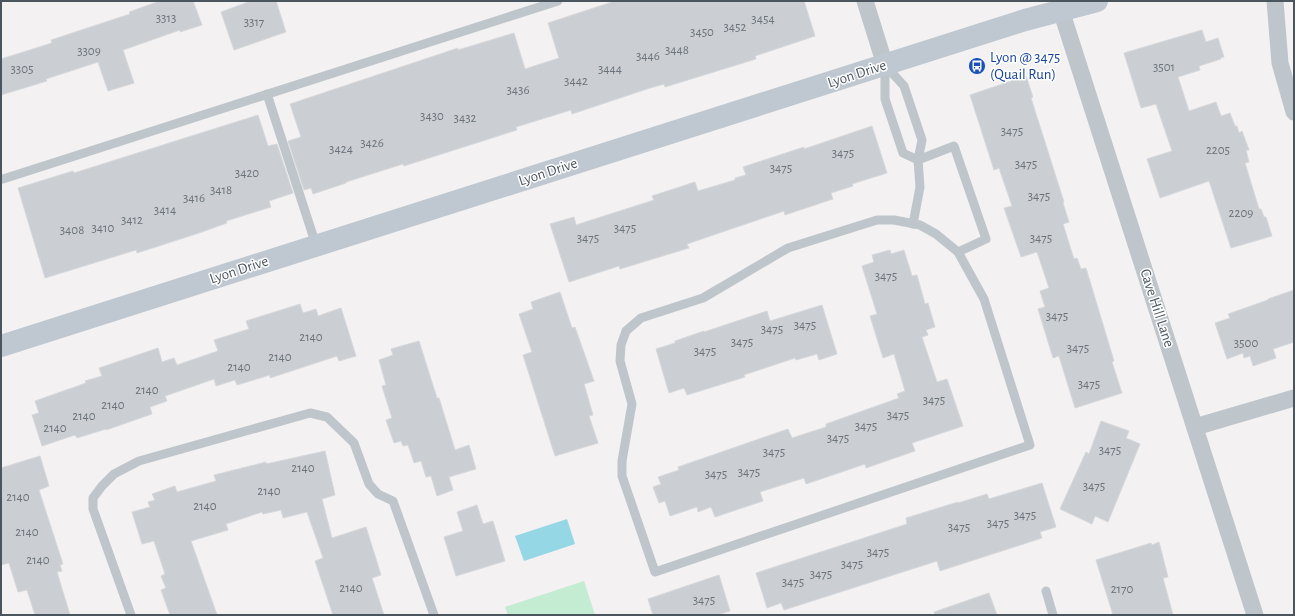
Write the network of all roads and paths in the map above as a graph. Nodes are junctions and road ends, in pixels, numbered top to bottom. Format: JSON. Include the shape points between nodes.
{"nodes":[{"id":1,"x":558,"y":1,"type":"edge"},
{"id":2,"x":865,"y":1,"type":"edge"},
{"id":3,"x":1097,"y":1,"type":"edge"},
{"id":4,"x":1275,"y":1,"type":"edge"},
{"id":5,"x":1060,"y":6,"type":"edge"},
{"id":6,"x":886,"y":65,"type":"junction"},
{"id":7,"x":267,"y":94,"type":"junction"},
{"id":8,"x":1294,"y":112,"type":"edge"},
{"id":9,"x":918,"y":160,"type":"junction"},
{"id":10,"x":4,"y":179,"type":"dead end"},
{"id":11,"x":913,"y":224,"type":"junction"},
{"id":12,"x":316,"y":245,"type":"junction"},
{"id":13,"x":958,"y":252,"type":"junction"},
{"id":14,"x":1,"y":346,"type":"edge"},
{"id":15,"x":1294,"y":398,"type":"edge"},
{"id":16,"x":1195,"y":427,"type":"junction"},
{"id":17,"x":1046,"y":591,"type":"dead end"},
{"id":18,"x":130,"y":615,"type":"edge"},
{"id":19,"x":434,"y":615,"type":"edge"},
{"id":20,"x":1053,"y":615,"type":"edge"},
{"id":21,"x":1255,"y":615,"type":"edge"}],
"edges":[{"from":1,"to":7,"type":"lane"},
{"from":2,"to":6,"type":"street"},
{"from":3,"to":5,"type":"street","name":"Lyon Drive"},
{"from":4,"to":8,"type":"street","via":[[1280,62]]},
{"from":5,"to":6,"type":"street","name":"Lyon Drive","via":[[1025,20]]},
{"from":5,"to":16,"type":"street","name":"Cave Hill Lane"},
{"from":6,"to":9,"type":"lane","via":[[904,86],[922,140]]},
{"from":6,"to":9,"type":"lane","via":[[885,99],[903,153]]},
{"from":6,"to":12,"type":"street","name":"Lyon Drive"},
{"from":7,"to":10,"type":"lane"},
{"from":7,"to":12,"type":"lane"},
{"from":9,"to":11,"type":"lane","via":[[920,188]]},
{"from":9,"to":13,"type":"lane","via":[[954,146],[986,239]]},
{"from":11,"to":13,"type":"lane","via":[[936,234]]},
{"from":11,"to":13,"type":"lane","via":[[877,220],[788,248],[703,298],[641,318],[626,331],[621,345],[620,362],[632,404],[622,461],[622,476],[655,572],[1030,445],[984,299]]},
{"from":12,"to":14,"type":"street","name":"Lyon Drive"},
{"from":15,"to":16,"type":"street"},
{"from":16,"to":21,"type":"street","name":"Cave Hill Lane"},
{"from":17,"to":20,"type":"lane"},
{"from":18,"to":19,"type":"lane","via":[[93,509],[93,498],[102,486],[114,474],[139,461],[310,413],[327,417],[354,443],[369,484],[378,494],[393,501]]}]}
